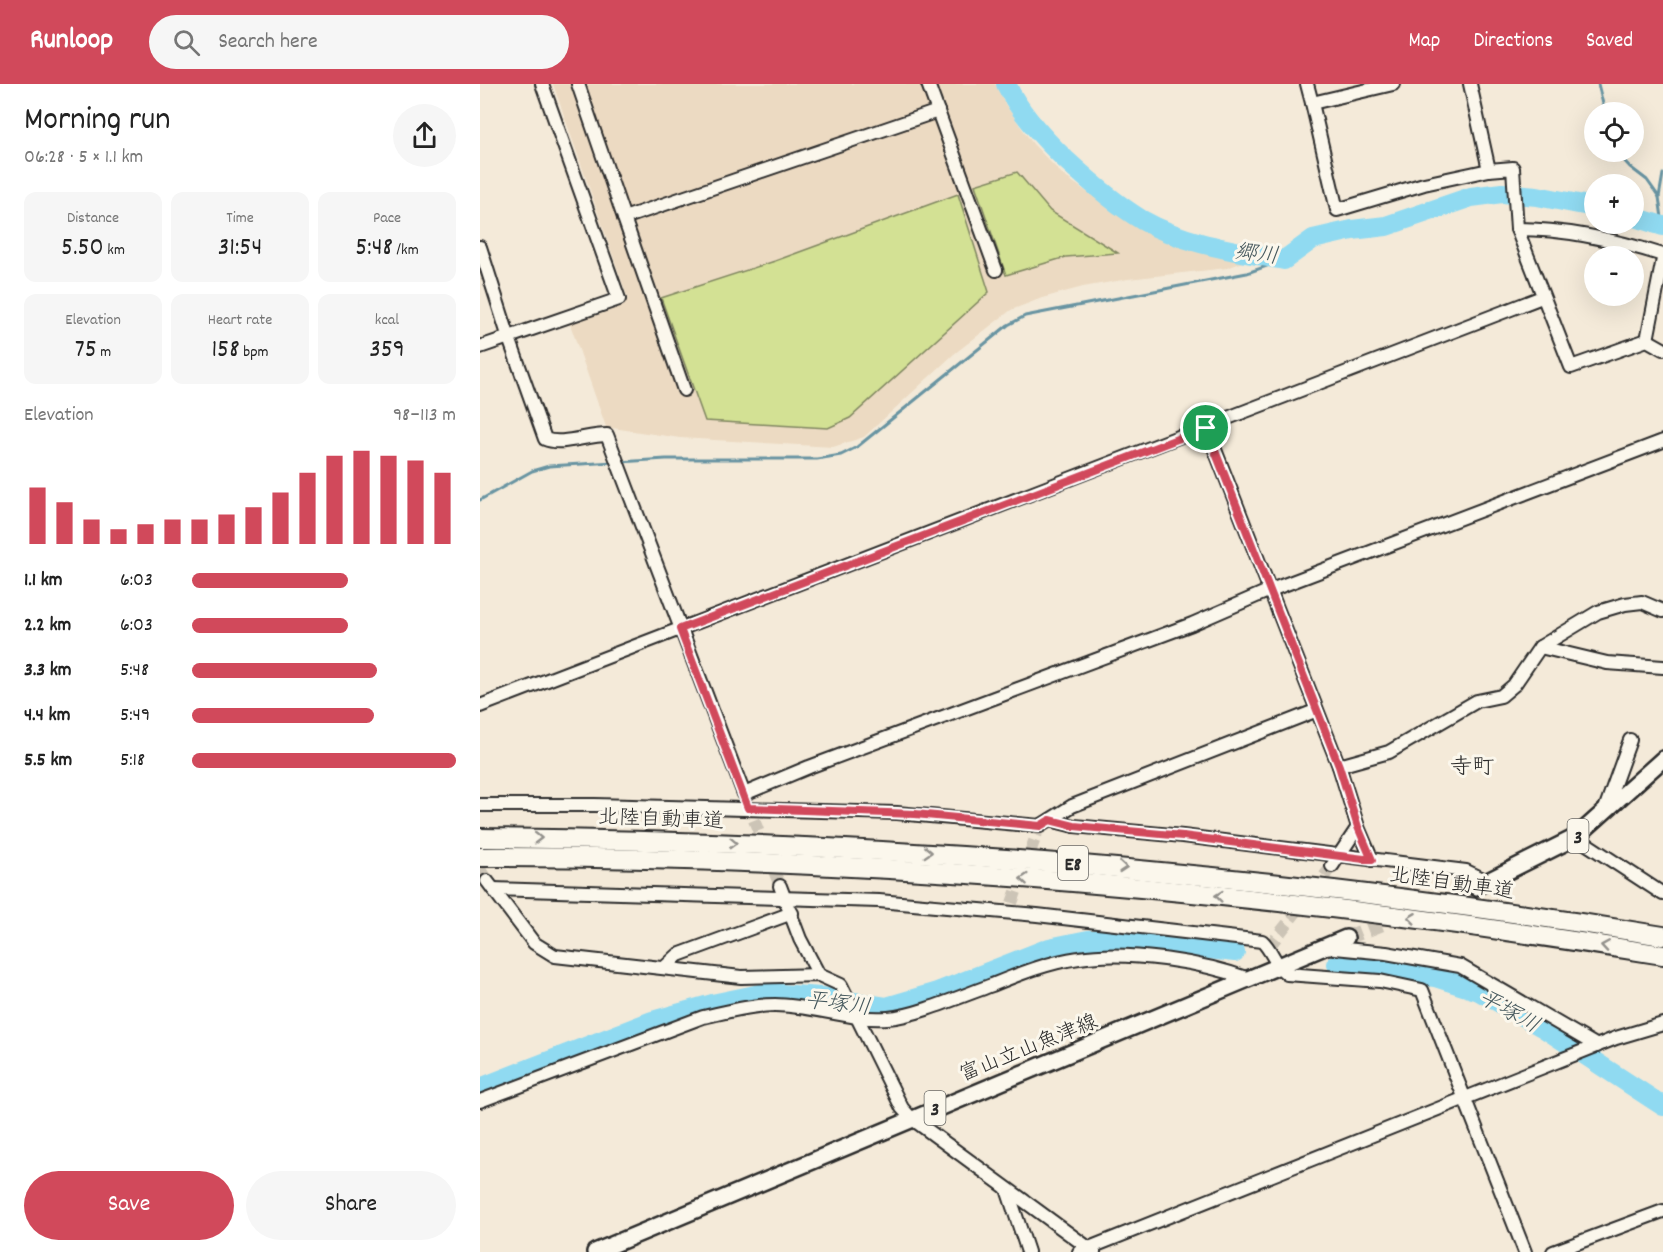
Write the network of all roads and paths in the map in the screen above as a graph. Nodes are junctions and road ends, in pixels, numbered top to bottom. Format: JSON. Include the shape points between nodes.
{"nodes":[{"id":1,"x":542,"y":84,"type":"edge"},
{"id":2,"x":578,"y":84,"type":"edge"},
{"id":3,"x":928,"y":84,"type":"edge"},
{"id":4,"x":1307,"y":84,"type":"edge"},
{"id":5,"x":1393,"y":84,"type":"edge"},
{"id":6,"x":1470,"y":84,"type":"edge"},
{"id":7,"x":1312,"y":103,"type":"junction"},
{"id":8,"x":938,"y":111,"type":"junction"},
{"id":9,"x":1489,"y":170,"type":"junction"},
{"id":10,"x":624,"y":218,"type":"junction"},
{"id":11,"x":1517,"y":229,"type":"junction"},
{"id":12,"x":480,"y":247,"type":"edge"},
{"id":13,"x":1663,"y":257,"type":"edge"},
{"id":14,"x":996,"y":270,"type":"dead end"},
{"id":15,"x":1542,"y":297,"type":"junction"},
{"id":16,"x":508,"y":338,"type":"junction"},
{"id":17,"x":1647,"y":340,"type":"junction"},
{"id":18,"x":480,"y":347,"type":"edge"},
{"id":19,"x":1663,"y":349,"type":"edge"},
{"id":20,"x":684,"y":390,"type":"dead end"},
{"id":21,"x":1206,"y":428,"type":"junction"},
{"id":22,"x":1663,"y":441,"type":"edge"},
{"id":23,"x":1268,"y":591,"type":"junction"},
{"id":24,"x":1663,"y":611,"type":"edge"},
{"id":25,"x":680,"y":629,"type":"junction"},
{"id":26,"x":1539,"y":647,"type":"junction"},
{"id":27,"x":1663,"y":667,"type":"edge"},
{"id":28,"x":480,"y":706,"type":"edge"},
{"id":29,"x":1316,"y":711,"type":"junction"},
{"id":30,"x":1630,"y":740,"type":"dead end"},
{"id":31,"x":1663,"y":759,"type":"edge"},
{"id":32,"x":1339,"y":766,"type":"junction"},
{"id":33,"x":744,"y":794,"type":"junction"},
{"id":34,"x":480,"y":805,"type":"edge"},
{"id":35,"x":1603,"y":813,"type":"junction"},
{"id":36,"x":751,"y":814,"type":"junction"},
{"id":37,"x":1042,"y":826,"type":"junction"},
{"id":38,"x":1358,"y":827,"type":"junction"},
{"id":39,"x":1576,"y":837,"type":"junction"},
{"id":40,"x":480,"y":838,"type":"edge"},
{"id":41,"x":480,"y":857,"type":"edge"},
{"id":42,"x":1372,"y":860,"type":"junction"},
{"id":43,"x":1334,"y":861,"type":"junction"},
{"id":44,"x":1481,"y":884,"type":"joint"},
{"id":45,"x":780,"y":886,"type":"tunnel mouth"},
{"id":46,"x":1663,"y":894,"type":"edge"},
{"id":47,"x":787,"y":898,"type":"junction"},
{"id":48,"x":792,"y":913,"type":"junction"},
{"id":49,"x":1663,"y":936,"type":"edge"},
{"id":50,"x":1346,"y":938,"type":"tunnel mouth"},
{"id":51,"x":1324,"y":947,"type":"junction"},
{"id":52,"x":1663,"y":956,"type":"edge"},
{"id":53,"x":664,"y":968,"type":"junction"},
{"id":54,"x":1278,"y":968,"type":"junction"},
{"id":55,"x":819,"y":975,"type":"junction"},
{"id":56,"x":1249,"y":979,"type":"junction"},
{"id":57,"x":859,"y":1017,"type":"junction"},
{"id":58,"x":1663,"y":1024,"type":"edge"},
{"id":59,"x":1597,"y":1046,"type":"junction"},
{"id":60,"x":1463,"y":1099,"type":"junction"},
{"id":61,"x":480,"y":1101,"type":"edge"},
{"id":62,"x":910,"y":1118,"type":"junction"},
{"id":63,"x":1007,"y":1189,"type":"junction"},
{"id":64,"x":1663,"y":1211,"type":"edge"},
{"id":65,"x":1087,"y":1251,"type":"edge"},
{"id":66,"x":595,"y":1252,"type":"edge"},
{"id":67,"x":1028,"y":1252,"type":"edge"},
{"id":68,"x":1525,"y":1252,"type":"edge"},
{"id":69,"x":1553,"y":1252,"type":"edge"}],
"edges":[{"from":1,"to":16,"type":"street","via":[[619,299]]},
{"from":2,"to":10,"type":"street"},
{"from":3,"to":8,"type":"street"},
{"from":4,"to":7,"type":"street"},
{"from":5,"to":7,"type":"street"},
{"from":6,"to":9,"type":"street"},
{"from":7,"to":9,"type":"street","via":[[1337,210],[1424,184]]},
{"from":8,"to":10,"type":"street"},
{"from":8,"to":14,"type":"street"},
{"from":9,"to":11,"type":"street","via":[[1513,168]]},
{"from":10,"to":20,"type":"street"},
{"from":11,"to":13,"type":"street","via":[[1588,235]]},
{"from":11,"to":15,"type":"street"},
{"from":12,"to":16,"type":"street"},
{"from":13,"to":17,"type":"street"},
{"from":15,"to":17,"type":"street","via":[[1571,367]]},
{"from":15,"to":21,"type":"street"},
{"from":16,"to":18,"type":"street"},
{"from":16,"to":25,"type":"street","via":[[545,440],[556,444],[585,435],[607,435]]},
{"from":17,"to":19,"type":"street"},
{"from":21,"to":23,"type":"street"},
{"from":21,"to":25,"type":"street"},
{"from":22,"to":23,"type":"street"},
{"from":23,"to":29,"type":"street"},
{"from":23,"to":33,"type":"street","via":[[1192,624],[809,766]]},
{"from":24,"to":26,"type":"street","via":[[1642,602],[1625,604],[1590,616]]},
{"from":25,"to":28,"type":"street"},
{"from":25,"to":33,"type":"street"},
{"from":26,"to":27,"type":"street","via":[[1606,663]]},
{"from":26,"to":32,"type":"street","via":[[1514,686],[1501,696],[1477,701],[1389,752]]},
{"from":29,"to":32,"type":"street"},
{"from":29,"to":37,"type":"street","via":[[1072,806]]},
{"from":30,"to":35,"type":"street"},
{"from":31,"to":35,"type":"main road","number":"3"},
{"from":32,"to":38,"type":"street"},
{"from":33,"to":36,"type":"street"},
{"from":34,"to":36,"type":"street"},
{"from":35,"to":39,"type":"main road","number":"3"},
{"from":36,"to":37,"type":"street","via":[[915,814]]},
{"from":37,"to":43,"type":"street","via":[[1183,836]]},
{"from":38,"to":42,"type":"street"},
{"from":38,"to":43,"type":"street"},
{"from":39,"to":44,"type":"main road","number":"3"},
{"from":39,"to":46,"type":"street"},
{"from":40,"to":49,"type":"highway","name":"北陸自動車道","number":"E8","one_way":true,"via":[[664,840],[1075,863],[1457,904]]},
{"from":52,"to":41,"type":"highway","name":"北陸自動車道","number":"E8","one_way":true,"via":[[1343,910],[1082,883],[676,860]]},
{"from":42,"to":43,"type":"street"},
{"from":42,"to":44,"type":"street","via":[[1466,870]]},
{"from":45,"to":47,"type":"street"},
{"from":47,"to":48,"type":"street"},
{"from":47,"to":53,"type":"street","via":[[490,885],[534,943],[555,956]]},
{"from":47,"to":54,"type":"street","via":[[1010,908],[1262,941]]},
{"from":48,"to":53,"type":"street","via":[[678,955]]},
{"from":48,"to":55,"type":"street","via":[[800,939]]},
{"from":50,"to":51,"type":"main road","name":"富山立山魚津線","number":"3"},
{"from":51,"to":54,"type":"main road","name":"富山立山魚津線","number":"3"},
{"from":51,"to":59,"type":"street","via":[[1460,966]]},
{"from":53,"to":55,"type":"street","via":[[741,977]]},
{"from":54,"to":56,"type":"main road","name":"富山立山魚津線","number":"3"},
{"from":54,"to":60,"type":"street","via":[[1287,974],[1380,981],[1422,990]]},
{"from":55,"to":57,"type":"street","via":[[841,985]]},
{"from":56,"to":57,"type":"street","via":[[1225,970],[1173,961],[1078,958],[1029,970],[909,1013],[889,1018]]},
{"from":56,"to":62,"type":"main road","name":"富山立山魚津線","number":"3"},
{"from":57,"to":61,"type":"street","via":[[774,1005],[714,1015]]},
{"from":57,"to":62,"type":"street"},
{"from":58,"to":59,"type":"street"},
{"from":59,"to":60,"type":"street"},
{"from":60,"to":65,"type":"street"},
{"from":60,"to":68,"type":"street"},
{"from":62,"to":63,"type":"street"},
{"from":62,"to":66,"type":"main road","name":"富山立山魚津線","number":"3"},
{"from":63,"to":65,"type":"street"},
{"from":63,"to":67,"type":"street"},
{"from":64,"to":69,"type":"street"}]}
